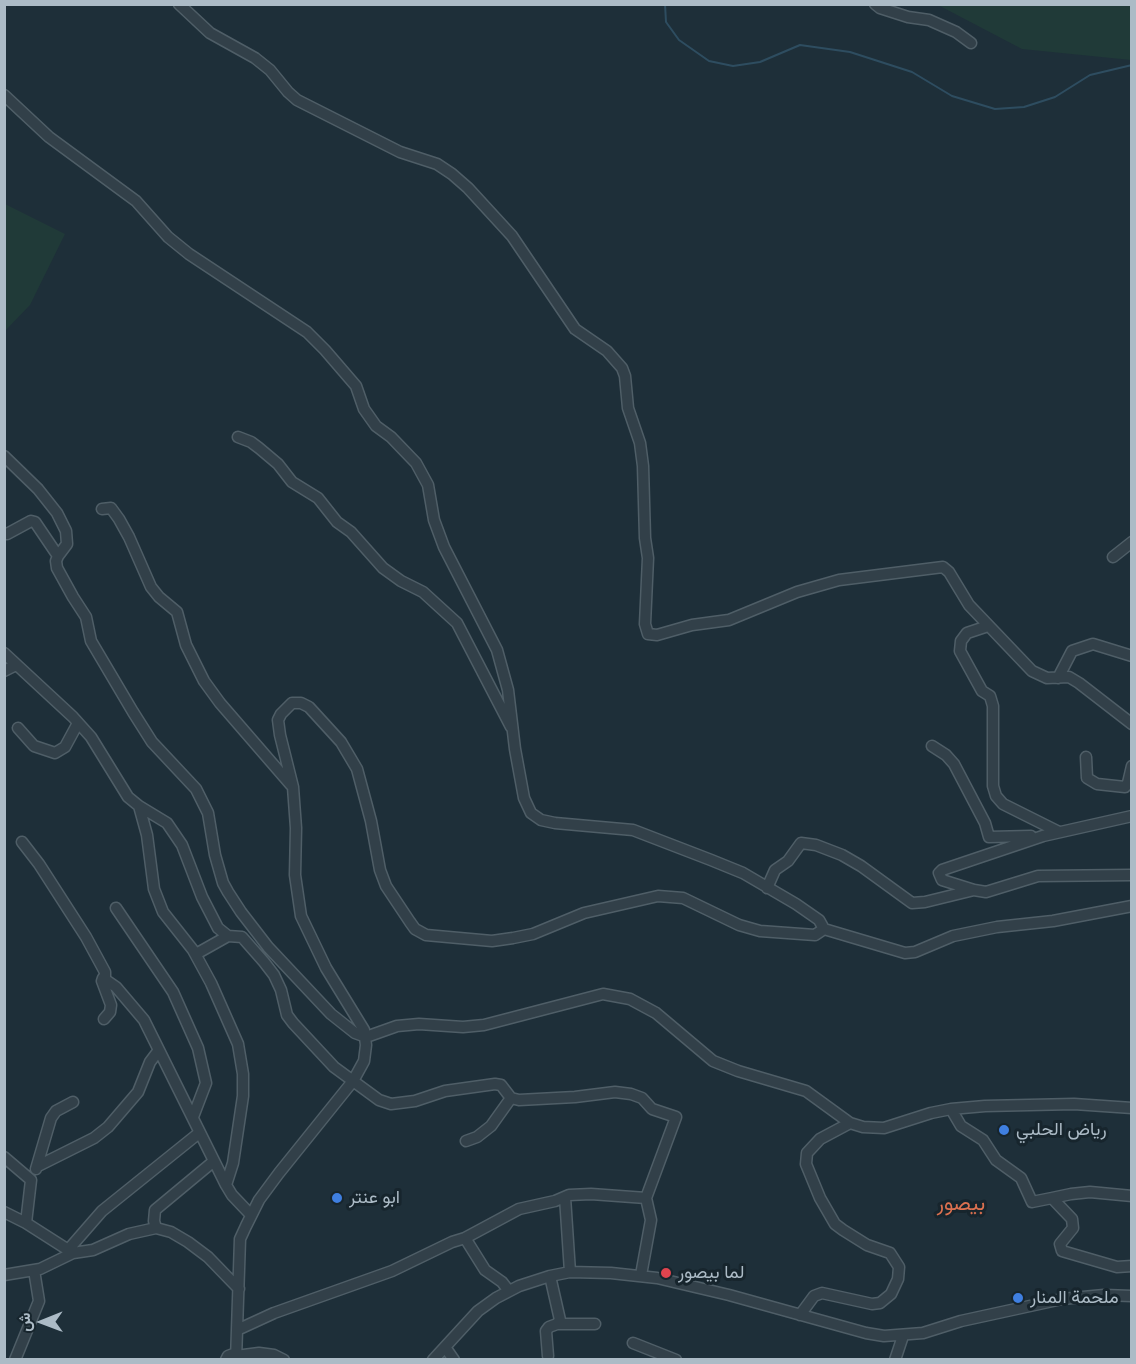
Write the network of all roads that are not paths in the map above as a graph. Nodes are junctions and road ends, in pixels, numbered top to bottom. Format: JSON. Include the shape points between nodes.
{"nodes":[{"id":1,"x":179,"y":4,"type":"edge"},
{"id":2,"x":875,"y":4,"type":"edge"},
{"id":3,"x":971,"y":43,"type":"dead end"},
{"id":4,"x":4,"y":95,"type":"edge"},
{"id":5,"x":238,"y":437,"type":"dead end"},
{"id":6,"x":4,"y":456,"type":"edge"},
{"id":7,"x":102,"y":509,"type":"dead end"},
{"id":8,"x":8,"y":534,"type":"dead end"},
{"id":9,"x":1131,"y":542,"type":"edge"},
{"id":10,"x":58,"y":556,"type":"junction"},
{"id":11,"x":1113,"y":557,"type":"dead end"},
{"id":12,"x":988,"y":626,"type":"junction"},
{"id":13,"x":4,"y":653,"type":"edge"},
{"id":14,"x":1131,"y":656,"type":"edge"},
{"id":15,"x":16,"y":665,"type":"junction"},
{"id":16,"x":4,"y":671,"type":"edge"},
{"id":17,"x":1058,"y":678,"type":"junction"},
{"id":18,"x":78,"y":723,"type":"junction"},
{"id":19,"x":1131,"y":724,"type":"edge"},
{"id":20,"x":18,"y":728,"type":"dead end"},
{"id":21,"x":513,"y":730,"type":"junction"},
{"id":22,"x":932,"y":746,"type":"dead end"},
{"id":23,"x":1086,"y":757,"type":"dead end"},
{"id":24,"x":1131,"y":766,"type":"edge"},
{"id":25,"x":293,"y":787,"type":"junction"},
{"id":26,"x":139,"y":806,"type":"junction"},
{"id":27,"x":1131,"y":816,"type":"edge"},
{"id":28,"x":1059,"y":832,"type":"junction"},
{"id":29,"x":1043,"y":836,"type":"junction"},
{"id":30,"x":22,"y":842,"type":"dead end"},
{"id":31,"x":1131,"y":875,"type":"edge"},
{"id":32,"x":767,"y":888,"type":"junction"},
{"id":33,"x":974,"y":890,"type":"junction"},
{"id":34,"x":1131,"y":906,"type":"edge"},
{"id":35,"x":116,"y":908,"type":"dead end"},
{"id":36,"x":824,"y":929,"type":"junction"},
{"id":37,"x":228,"y":936,"type":"junction"},
{"id":38,"x":196,"y":954,"type":"junction"},
{"id":39,"x":105,"y":978,"type":"junction"},
{"id":40,"x":104,"y":1018,"type":"dead end"},
{"id":41,"x":366,"y":1037,"type":"junction"},
{"id":42,"x":159,"y":1050,"type":"junction"},
{"id":43,"x":353,"y":1081,"type":"junction"},
{"id":44,"x":512,"y":1098,"type":"junction"},
{"id":45,"x":73,"y":1102,"type":"dead end"},
{"id":46,"x":1131,"y":1108,"type":"edge"},
{"id":47,"x":951,"y":1109,"type":"junction"},
{"id":48,"x":193,"y":1117,"type":"junction"},
{"id":49,"x":850,"y":1123,"type":"junction"},
{"id":50,"x":199,"y":1132,"type":"junction"},
{"id":51,"x":466,"y":1141,"type":"dead end"},
{"id":52,"x":4,"y":1157,"type":"edge"},
{"id":53,"x":214,"y":1161,"type":"junction"},
{"id":54,"x":38,"y":1166,"type":"junction"},
{"id":55,"x":31,"y":1180,"type":"junction"},
{"id":56,"x":226,"y":1185,"type":"junction"},
{"id":57,"x":1131,"y":1196,"type":"edge"},
{"id":58,"x":565,"y":1197,"type":"junction"},
{"id":59,"x":646,"y":1198,"type":"junction"},
{"id":60,"x":1052,"y":1198,"type":"junction"},
{"id":61,"x":4,"y":1212,"type":"edge"},
{"id":62,"x":251,"y":1215,"type":"junction"},
{"id":63,"x":26,"y":1223,"type":"junction"},
{"id":64,"x":156,"y":1228,"type":"junction"},
{"id":65,"x":465,"y":1238,"type":"junction"},
{"id":66,"x":71,"y":1251,"type":"junction"},
{"id":67,"x":1131,"y":1266,"type":"edge"},
{"id":68,"x":34,"y":1270,"type":"junction"},
{"id":69,"x":570,"y":1272,"type":"junction"},
{"id":70,"x":4,"y":1275,"type":"edge"},
{"id":71,"x":641,"y":1275,"type":"junction"},
{"id":72,"x":550,"y":1276,"type":"junction"},
{"id":73,"x":239,"y":1289,"type":"junction"},
{"id":74,"x":509,"y":1291,"type":"junction"},
{"id":75,"x":1131,"y":1296,"type":"edge"},
{"id":76,"x":800,"y":1315,"type":"junction"},
{"id":77,"x":557,"y":1324,"type":"junction"},
{"id":78,"x":595,"y":1324,"type":"dead end"},
{"id":79,"x":237,"y":1330,"type":"junction"},
{"id":80,"x":903,"y":1336,"type":"junction"},
{"id":81,"x":633,"y":1343,"type":"dead end"},
{"id":82,"x":445,"y":1347,"type":"junction"},
{"id":83,"x":548,"y":1356,"type":"dead end"},
{"id":84,"x":234,"y":1357,"type":"edge"},
{"id":85,"x":15,"y":1359,"type":"edge"},
{"id":86,"x":284,"y":1359,"type":"edge"},
{"id":87,"x":433,"y":1359,"type":"edge"},
{"id":88,"x":454,"y":1359,"type":"edge"},
{"id":89,"x":676,"y":1359,"type":"edge"},
{"id":90,"x":895,"y":1359,"type":"edge"}],
"edges":[{"from":1,"to":12,"type":"street","via":[[210,33],[270,69],[297,100],[452,174],[512,236],[575,329],[607,351],[622,368],[644,466],[648,634],[729,620],[797,592],[839,580],[943,567]]},
{"from":2,"to":3,"type":"street","via":[[908,17],[929,20]]},
{"from":4,"to":21,"type":"street","via":[[49,137],[136,201],[189,254],[307,333],[356,386],[370,418],[416,463],[428,485],[441,540],[497,650]]},
{"from":5,"to":21,"type":"street","via":[[251,442],[278,464],[292,482],[318,498],[382,568],[423,592],[457,623]]},
{"from":6,"to":10,"type":"street","via":[[57,513],[66,531],[67,544]]},
{"from":7,"to":25,"type":"street","via":[[111,508],[152,587],[177,612],[186,645],[204,681]]},
{"from":8,"to":10,"type":"street","via":[[35,522]]},
{"from":9,"to":11,"type":"street"},
{"from":10,"to":41,"type":"street","via":[[57,568],[86,617],[91,641],[133,712],[152,742],[196,789],[208,813],[224,884],[241,912],[331,1014]]},
{"from":12,"to":17,"type":"street","via":[[1032,671],[1042,677]]},
{"from":12,"to":28,"type":"street","via":[[967,633],[960,651],[993,706],[996,796],[1003,804]]},
{"from":13,"to":15,"type":"street"},
{"from":14,"to":17,"type":"street","via":[[1093,644],[1072,651]]},
{"from":15,"to":16,"type":"street"},
{"from":15,"to":18,"type":"street"},
{"from":17,"to":19,"type":"street","via":[[1069,677],[1079,683]]},
{"from":18,"to":20,"type":"street","via":[[65,747],[55,753],[34,746]]},
{"from":18,"to":26,"type":"street","via":[[102,753],[128,797]]},
{"from":21,"to":32,"type":"street","via":[[524,798],[531,813],[541,820],[633,830],[743,873]]},
{"from":22,"to":29,"type":"street","via":[[954,764],[989,837]]},
{"from":23,"to":24,"type":"street","via":[[1087,778],[1097,784],[1125,787]]},
{"from":25,"to":36,"type":"street","via":[[279,720],[285,708],[301,703],[341,742],[357,769],[386,886],[415,929],[426,935],[492,941],[513,938],[584,913],[658,896],[683,898],[719,917],[760,931],[815,935]]},
{"from":25,"to":41,"type":"street","via":[[301,916]]},
{"from":26,"to":37,"type":"street","via":[[174,832],[210,915]]},
{"from":26,"to":38,"type":"street","via":[[154,889],[163,912]]},
{"from":27,"to":28,"type":"street"},
{"from":28,"to":29,"type":"street"},
{"from":29,"to":33,"type":"street","via":[[939,873],[942,880]]},
{"from":30,"to":39,"type":"street","via":[[80,928]]},
{"from":31,"to":33,"type":"street","via":[[1038,876],[991,891]]},
{"from":32,"to":33,"type":"street","via":[[775,870],[788,861],[801,843],[842,855],[912,903]]},
{"from":32,"to":36,"type":"street","via":[[819,920]]},
{"from":34,"to":36,"type":"street","via":[[953,936],[905,953]]},
{"from":35,"to":48,"type":"street","via":[[173,992],[198,1048],[206,1083]]},
{"from":37,"to":38,"type":"street"},
{"from":37,"to":43,"type":"street","via":[[246,941],[274,975],[287,1015],[299,1032]]},
{"from":38,"to":56,"type":"street","via":[[238,1044],[243,1074],[233,1163]]},
{"from":39,"to":40,"type":"street","via":[[102,981],[111,1005]]},
{"from":39,"to":42,"type":"street","via":[[144,1020]]},
{"from":41,"to":43,"type":"street","via":[[363,1061]]},
{"from":41,"to":49,"type":"street","via":[[403,1025],[484,1025],[588,996],[617,996],[656,1012],[714,1061],[806,1090]]},
{"from":42,"to":48,"type":"street"},
{"from":42,"to":54,"type":"street","via":[[138,1092],[108,1127]]},
{"from":43,"to":44,"type":"street","via":[[379,1100],[392,1104],[495,1084],[501,1085]]},
{"from":43,"to":62,"type":"street","via":[[279,1173]]},
{"from":44,"to":51,"type":"street","via":[[491,1126]]},
{"from":44,"to":59,"type":"street","via":[[623,1092],[642,1098],[652,1109],[676,1117]]},
{"from":45,"to":54,"type":"street","via":[[51,1118]]},
{"from":46,"to":47,"type":"street","via":[[1061,1104]]},
{"from":47,"to":49,"type":"street","via":[[884,1128]]},
{"from":47,"to":60,"type":"street","via":[[960,1126],[985,1142],[996,1160],[1021,1178],[1032,1202]]},
{"from":48,"to":50,"type":"street"},
{"from":49,"to":76,"type":"street","via":[[820,1139],[807,1153],[806,1164],[835,1224],[867,1245],[890,1253],[899,1267],[898,1279],[891,1294],[880,1303],[822,1293],[814,1296]]},
{"from":50,"to":53,"type":"street"},
{"from":50,"to":66,"type":"street","via":[[102,1211]]},
{"from":52,"to":55,"type":"street"},
{"from":53,"to":56,"type":"street"},
{"from":53,"to":64,"type":"street","via":[[155,1210]]},
{"from":54,"to":55,"type":"street"},
{"from":55,"to":63,"type":"street"},
{"from":56,"to":62,"type":"street"},
{"from":57,"to":60,"type":"street","via":[[1090,1192]]},
{"from":58,"to":59,"type":"street","via":[[591,1194]]},
{"from":58,"to":65,"type":"street","via":[[519,1209]]},
{"from":58,"to":69,"type":"street"},
{"from":59,"to":71,"type":"street","via":[[651,1220]]},
{"from":60,"to":67,"type":"street","via":[[1073,1222],[1060,1242],[1062,1251],[1117,1267]]},
{"from":61,"to":63,"type":"street"},
{"from":62,"to":73,"type":"street","via":[[240,1239]]},
{"from":63,"to":66,"type":"street"},
{"from":64,"to":66,"type":"street","via":[[121,1237],[93,1250]]},
{"from":64,"to":73,"type":"street","via":[[188,1242]]},
{"from":65,"to":74,"type":"street","via":[[485,1270]]},
{"from":65,"to":79,"type":"street","via":[[392,1271]]},
{"from":66,"to":68,"type":"street"},
{"from":68,"to":70,"type":"street"},
{"from":68,"to":85,"type":"street","via":[[39,1301]]},
{"from":69,"to":71,"type":"street"},
{"from":69,"to":72,"type":"street"},
{"from":71,"to":76,"type":"street"},
{"from":72,"to":74,"type":"street"},
{"from":72,"to":77,"type":"street"},
{"from":73,"to":79,"type":"street"},
{"from":74,"to":82,"type":"street","via":[[478,1311]]},
{"from":75,"to":80,"type":"street","via":[[1062,1299]]},
{"from":76,"to":80,"type":"street","via":[[874,1335]]},
{"from":77,"to":78,"type":"street"},
{"from":77,"to":83,"type":"street","via":[[546,1331]]},
{"from":79,"to":84,"type":"street"},
{"from":80,"to":90,"type":"street"},
{"from":81,"to":89,"type":"street"},
{"from":82,"to":87,"type":"street"},
{"from":82,"to":88,"type":"street"},
{"from":84,"to":86,"type":"street","via":[[260,1353]]}]}
